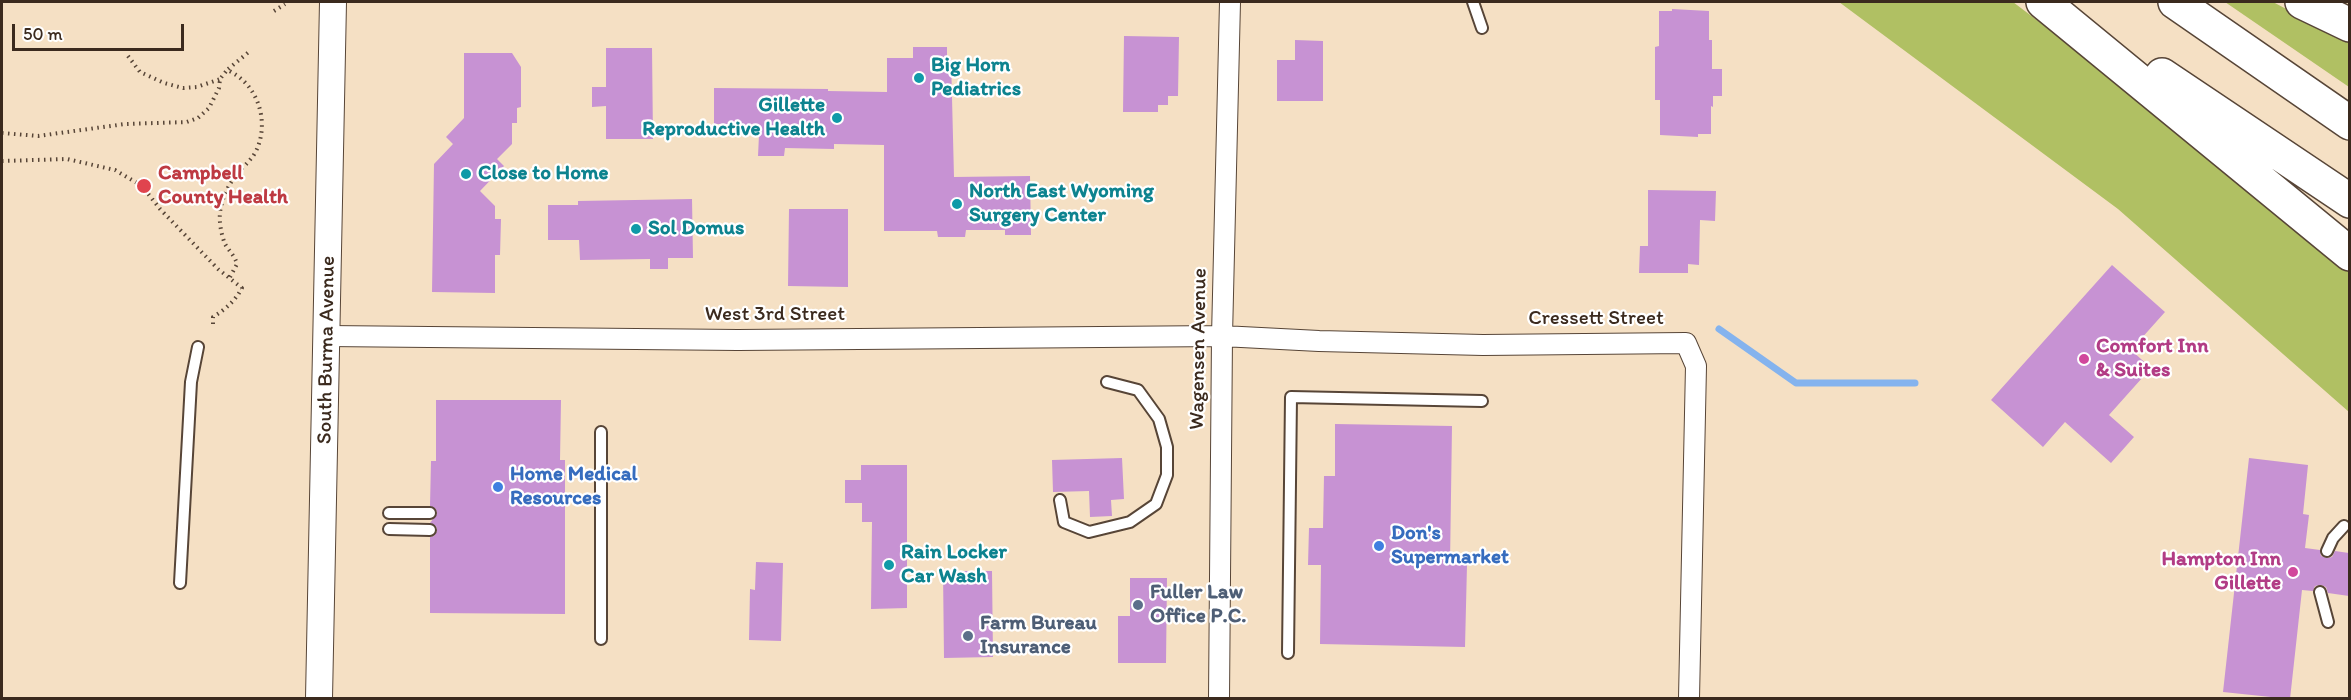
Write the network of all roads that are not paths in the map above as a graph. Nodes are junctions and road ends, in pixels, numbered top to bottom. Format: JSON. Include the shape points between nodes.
{"nodes":[{"id":1,"x":333,"y":2,"type":"edge"},
{"id":2,"x":1230,"y":2,"type":"edge"},
{"id":3,"x":1473,"y":2,"type":"edge"},
{"id":4,"x":2043,"y":2,"type":"edge"},
{"id":5,"x":2061,"y":2,"type":"edge"},
{"id":6,"x":2175,"y":2,"type":"edge"},
{"id":7,"x":2302,"y":2,"type":"edge"},
{"id":8,"x":2349,"y":25,"type":"edge"},
{"id":9,"x":1482,"y":28,"type":"dead end"},
{"id":10,"x":2349,"y":123,"type":"edge"},
{"id":11,"x":2349,"y":201,"type":"edge"},
{"id":12,"x":2349,"y":254,"type":"edge"},
{"id":13,"x":327,"y":336,"type":"junction"},
{"id":14,"x":1222,"y":336,"type":"junction"},
{"id":15,"x":198,"y":347,"type":"dead end"},
{"id":16,"x":1107,"y":382,"type":"dead end"},
{"id":17,"x":1482,"y":401,"type":"dead end"},
{"id":18,"x":601,"y":432,"type":"dead end"},
{"id":19,"x":1060,"y":500,"type":"dead end"},
{"id":20,"x":389,"y":513,"type":"dead end"},
{"id":21,"x":430,"y":513,"type":"dead end"},
{"id":22,"x":2344,"y":526,"type":"dead end"},
{"id":23,"x":389,"y":529,"type":"dead end"},
{"id":24,"x":430,"y":530,"type":"dead end"},
{"id":25,"x":2327,"y":550,"type":"dead end"},
{"id":26,"x":180,"y":583,"type":"dead end"},
{"id":27,"x":2320,"y":592,"type":"dead end"},
{"id":28,"x":2328,"y":622,"type":"dead end"},
{"id":29,"x":601,"y":639,"type":"dead end"},
{"id":30,"x":1288,"y":653,"type":"dead end"},
{"id":31,"x":319,"y":699,"type":"edge"},
{"id":32,"x":1219,"y":699,"type":"edge"},
{"id":33,"x":1689,"y":699,"type":"edge"}],
"edges":[{"from":1,"to":13,"type":"street","name":"South Burma Avenue"},
{"from":2,"to":14,"type":"street","name":"Wagensen Avenue"},
{"from":3,"to":9,"type":"lane"},
{"from":4,"to":12,"type":"highway"},
{"from":5,"to":11,"type":"highway"},
{"from":6,"to":10,"type":"highway"},
{"from":7,"to":8,"type":"highway"},
{"from":13,"to":14,"type":"street","name":"West 3rd Street","via":[[738,340]]},
{"from":13,"to":31,"type":"street","name":"South Burma Avenue"},
{"from":14,"to":32,"type":"street","name":"Wagensen Avenue"},
{"from":14,"to":33,"type":"street","name":"Cressett Street","via":[[1483,345],[1686,343],[1696,366]]},
{"from":15,"to":26,"type":"lane","via":[[190,382]]},
{"from":16,"to":19,"type":"lane","via":[[1138,390],[1159,419],[1167,447],[1167,475],[1155,504],[1130,522],[1089,532],[1064,522]]},
{"from":17,"to":30,"type":"lane","via":[[1292,397]]},
{"from":18,"to":29,"type":"lane"},
{"from":20,"to":21,"type":"lane"},
{"from":22,"to":25,"type":"lane"},
{"from":23,"to":24,"type":"lane"},
{"from":27,"to":28,"type":"lane"}]}
